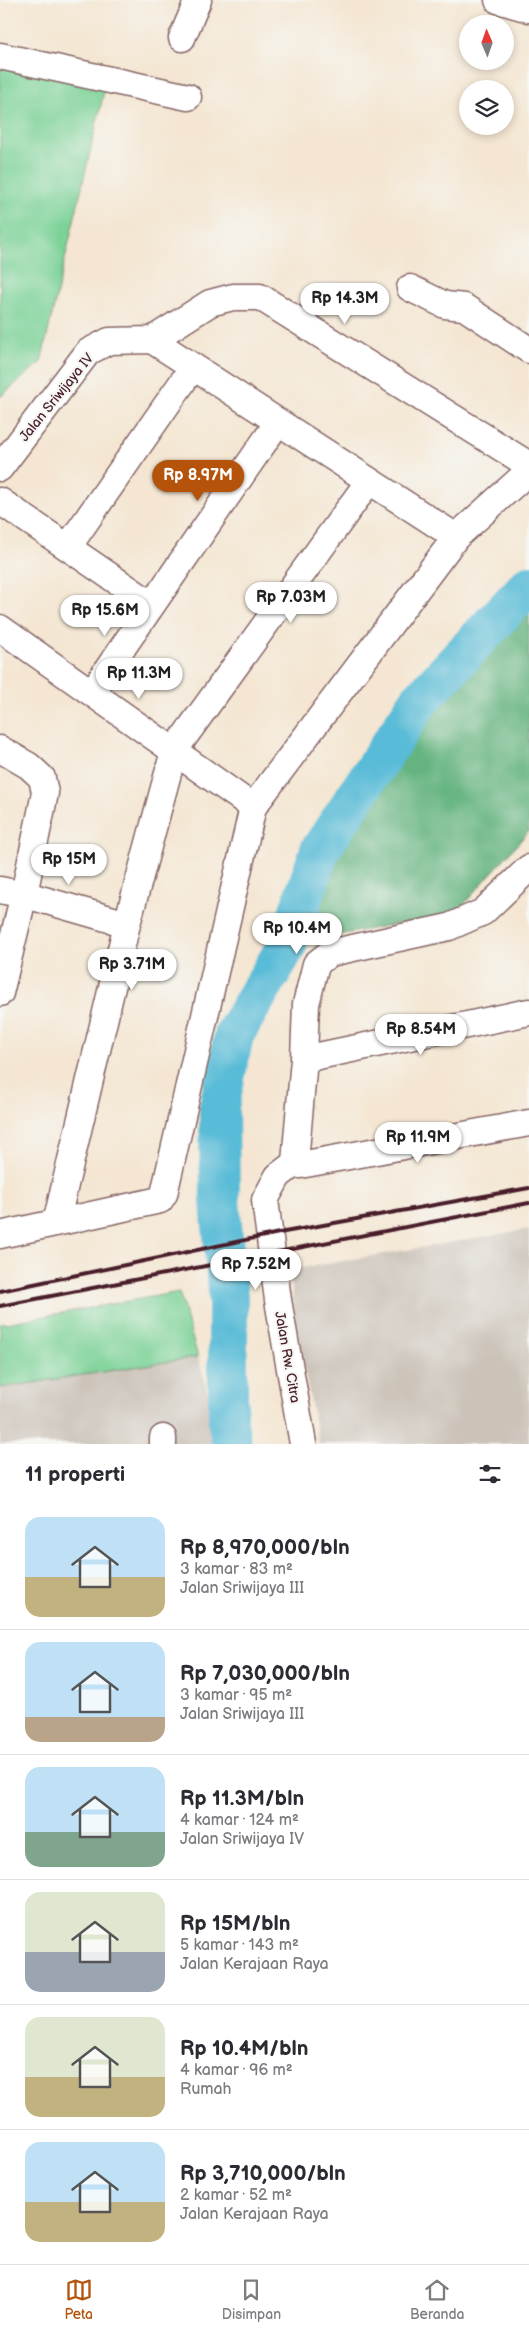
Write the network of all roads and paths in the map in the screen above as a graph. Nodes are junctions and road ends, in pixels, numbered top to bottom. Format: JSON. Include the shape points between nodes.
{"nodes":[{"id":1,"x":198,"y":0,"type":"edge"},
{"id":2,"x":498,"y":0,"type":"edge"},
{"id":3,"x":529,"y":9,"type":"edge"},
{"id":4,"x":182,"y":38,"type":"dead end"},
{"id":5,"x":0,"y":56,"type":"edge"},
{"id":6,"x":188,"y":97,"type":"dead end"},
{"id":7,"x":410,"y":288,"type":"dead end"},
{"id":8,"x":152,"y":340,"type":"junction"},
{"id":9,"x":529,"y":350,"type":"edge"},
{"id":10,"x":193,"y":367,"type":"junction"},
{"id":11,"x":278,"y":422,"type":"junction"},
{"id":12,"x":529,"y":465,"type":"edge"},
{"id":13,"x":0,"y":468,"type":"edge"},
{"id":14,"x":529,"y":471,"type":"edge"},
{"id":15,"x":370,"y":481,"type":"junction"},
{"id":16,"x":0,"y":501,"type":"edge"},
{"id":17,"x":456,"y":537,"type":"junction"},
{"id":18,"x":68,"y":547,"type":"junction"},
{"id":19,"x":152,"y":605,"type":"junction"},
{"id":20,"x":0,"y":628,"type":"edge"},
{"id":21,"x":92,"y":692,"type":"junction"},
{"id":22,"x":0,"y":748,"type":"edge"},
{"id":23,"x":174,"y":750,"type":"junction"},
{"id":24,"x":253,"y":807,"type":"junction"},
{"id":25,"x":529,"y":868,"type":"edge"},
{"id":26,"x":12,"y":892,"type":"edge"},
{"id":27,"x":128,"y":924,"type":"junction"},
{"id":28,"x":0,"y":993,"type":"edge"},
{"id":29,"x":529,"y":1012,"type":"edge"},
{"id":30,"x":304,"y":1059,"type":"junction"},
{"id":31,"x":529,"y":1123,"type":"edge"},
{"id":32,"x":298,"y":1164,"type":"junction"},
{"id":33,"x":56,"y":1223,"type":"junction"},
{"id":34,"x":0,"y":1235,"type":"edge"},
{"id":35,"x":303,"y":1444,"type":"edge"}],
"edges":[{"from":1,"to":4,"type":"street"},
{"from":2,"to":3,"type":"street"},
{"from":5,"to":6,"type":"street"},
{"from":7,"to":9,"type":"street","via":[[445,305],[464,308]]},
{"from":8,"to":10,"type":"street"},
{"from":8,"to":12,"type":"street","via":[[210,303],[233,296],[260,297]]},
{"from":8,"to":13,"type":"street","name":"Jalan Sriwijaya IV","via":[[109,341],[88,352]]},
{"from":10,"to":11,"type":"street"},
{"from":10,"to":18,"type":"street"},
{"from":11,"to":15,"type":"street"},
{"from":11,"to":19,"type":"street"},
{"from":14,"to":17,"type":"street"},
{"from":15,"to":17,"type":"street"},
{"from":15,"to":23,"type":"street"},
{"from":16,"to":18,"type":"street"},
{"from":17,"to":24,"type":"street"},
{"from":18,"to":19,"type":"street"},
{"from":19,"to":21,"type":"street"},
{"from":20,"to":21,"type":"street"},
{"from":21,"to":23,"type":"street"},
{"from":22,"to":26,"type":"street","via":[[42,778],[45,793]]},
{"from":23,"to":24,"type":"street"},
{"from":23,"to":27,"type":"street"},
{"from":24,"to":33,"type":"street","via":[[164,1194],[155,1203]]},
{"from":25,"to":30,"type":"street","via":[[483,912],[449,926],[330,953],[316,964],[306,1004]]},
{"from":26,"to":27,"type":"street"},
{"from":26,"to":28,"type":"street"},
{"from":27,"to":33,"type":"street"},
{"from":29,"to":30,"type":"street"},
{"from":30,"to":32,"type":"street"},
{"from":31,"to":32,"type":"street"},
{"from":32,"to":35,"type":"street","name":"Jalan Rw. Citra","via":[[278,1176],[265,1200],[278,1300]]},
{"from":33,"to":34,"type":"street"}]}
